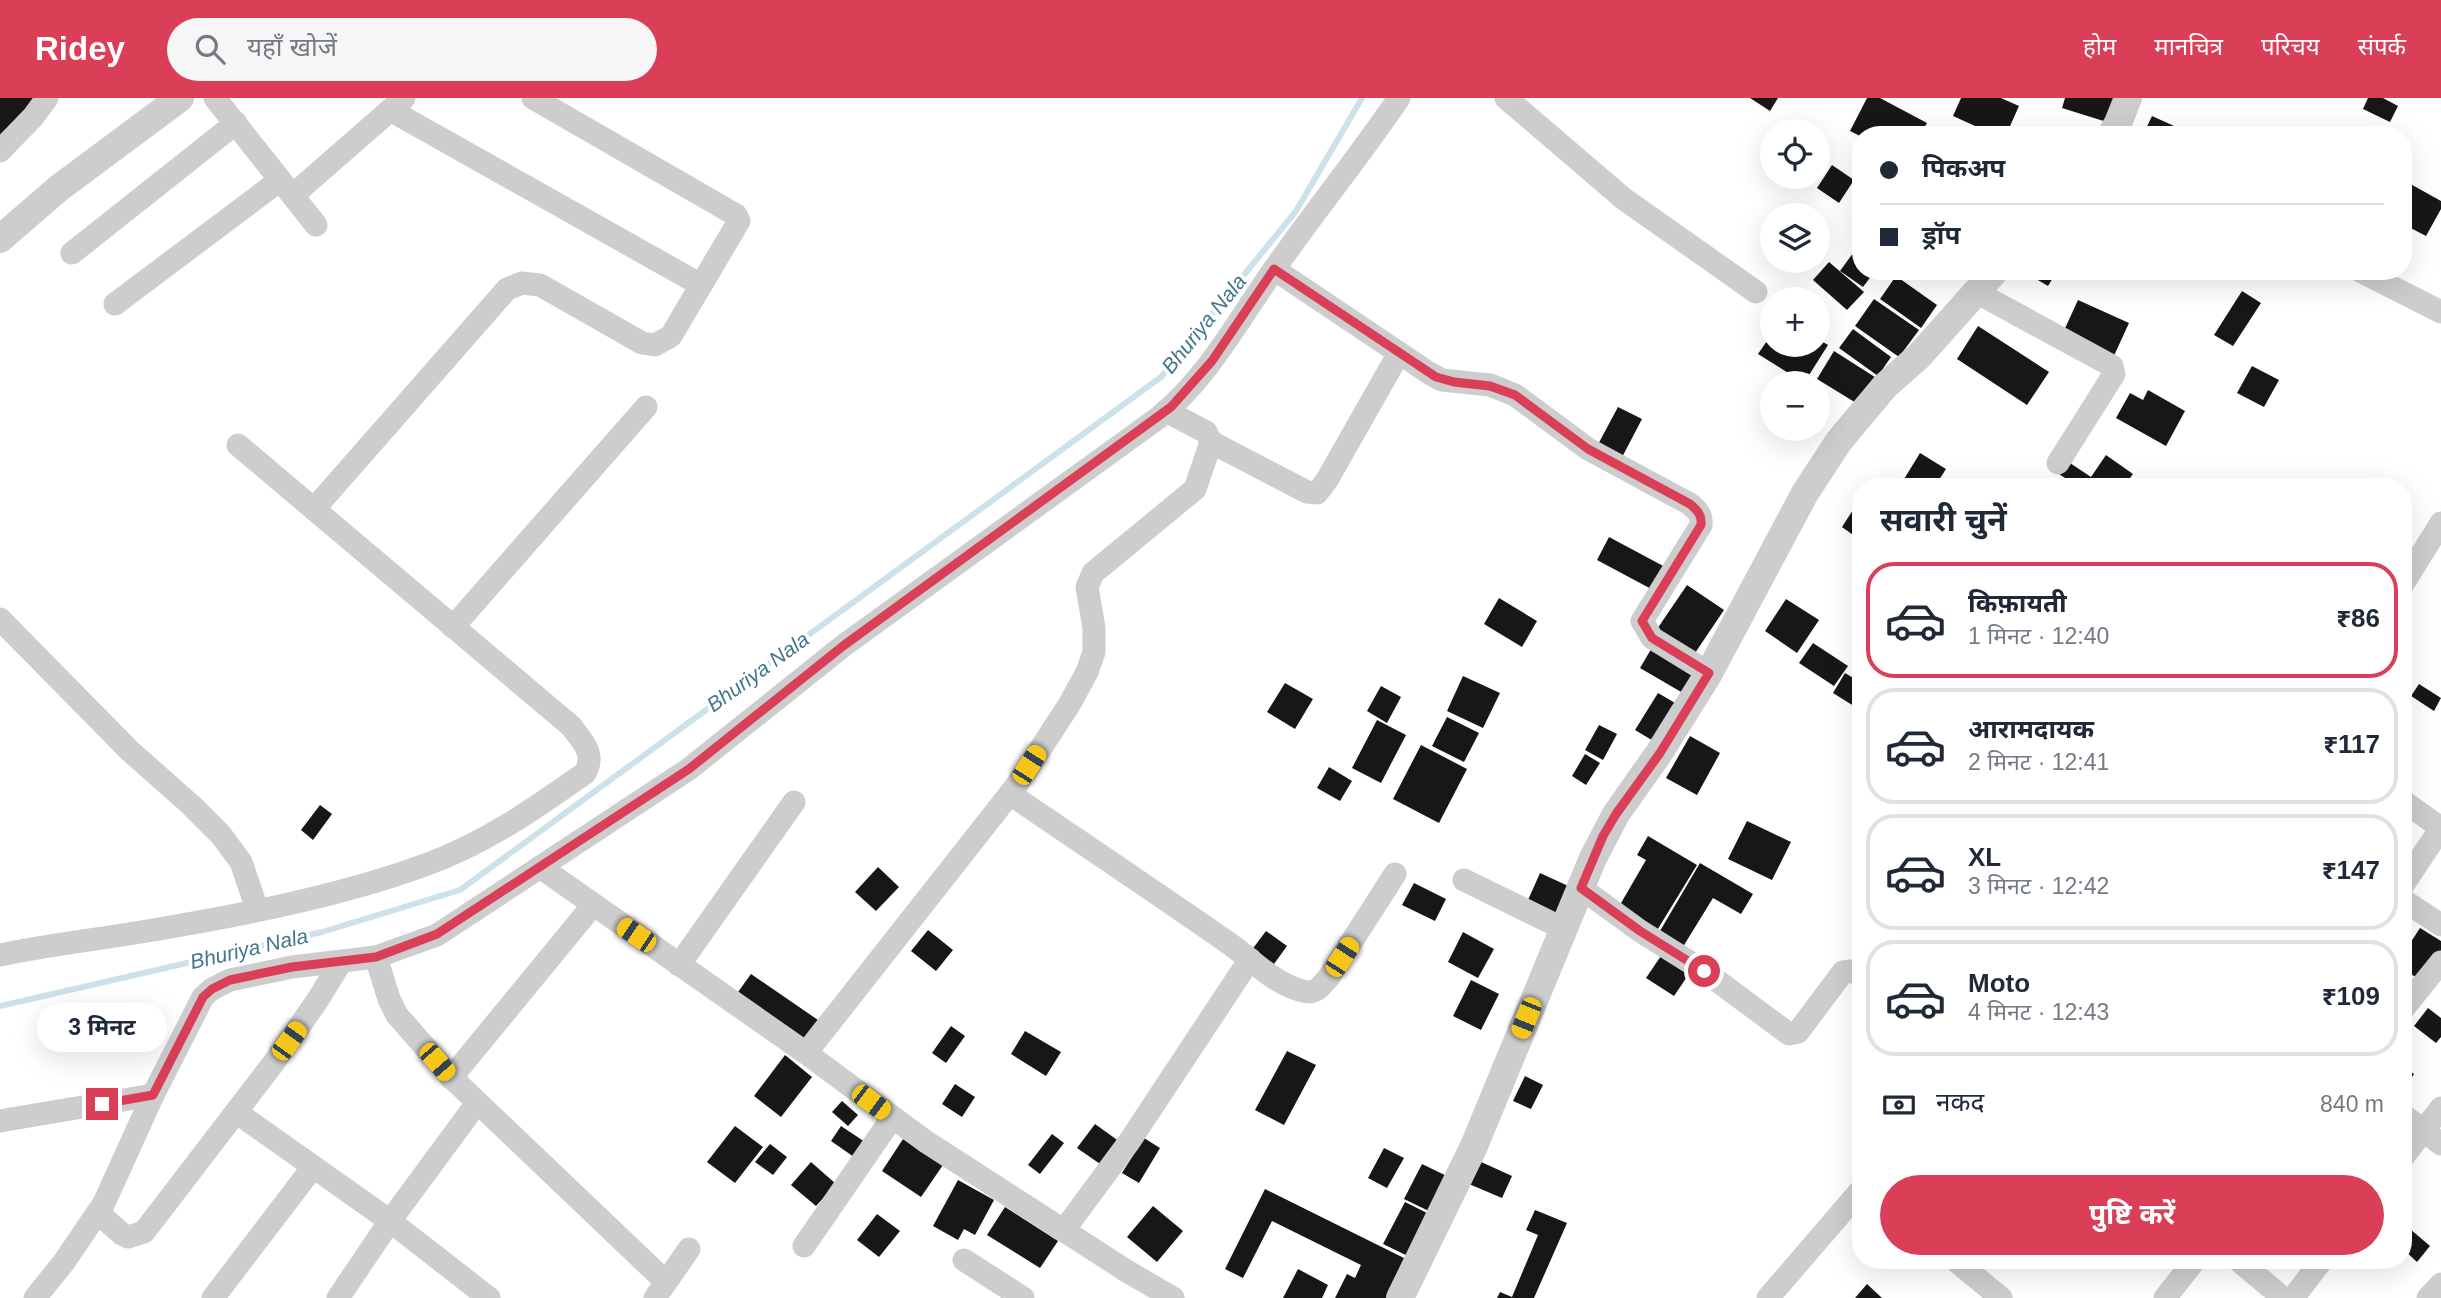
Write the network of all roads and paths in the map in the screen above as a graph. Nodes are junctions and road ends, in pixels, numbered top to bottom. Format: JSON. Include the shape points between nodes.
{"nodes":[{"id":1,"x":47,"y":98,"type":"edge"},
{"id":2,"x":180,"y":98,"type":"edge"},
{"id":3,"x":215,"y":98,"type":"edge"},
{"id":4,"x":533,"y":98,"type":"edge"},
{"id":5,"x":1399,"y":98,"type":"edge"},
{"id":6,"x":1506,"y":98,"type":"edge"},
{"id":7,"x":2128,"y":98,"type":"edge"},
{"id":8,"x":397,"y":104,"type":"edge"},
{"id":9,"x":236,"y":123,"type":"junction"},
{"id":10,"x":2116,"y":126,"type":"edge"},
{"id":11,"x":0,"y":150,"type":"edge"},
{"id":12,"x":286,"y":188,"type":"junction"},
{"id":13,"x":316,"y":225,"type":"dead end"},
{"id":14,"x":0,"y":239,"type":"edge"},
{"id":15,"x":72,"y":253,"type":"dead end"},
{"id":16,"x":1274,"y":269,"type":"junction"},
{"id":17,"x":1987,"y":280,"type":"edge"},
{"id":18,"x":2378,"y":280,"type":"edge"},
{"id":19,"x":701,"y":285,"type":"junction"},
{"id":20,"x":1756,"y":292,"type":"dead end"},
{"id":21,"x":1976,"y":292,"type":"junction"},
{"id":22,"x":115,"y":304,"type":"dead end"},
{"id":23,"x":2441,"y":312,"type":"edge"},
{"id":24,"x":1399,"y":353,"type":"junction"},
{"id":25,"x":646,"y":407,"type":"dead end"},
{"id":26,"x":1167,"y":411,"type":"junction"},
{"id":27,"x":1211,"y":442,"type":"junction"},
{"id":28,"x":238,"y":445,"type":"dead end"},
{"id":29,"x":2058,"y":463,"type":"dead end"},
{"id":30,"x":314,"y":509,"type":"junction"},
{"id":31,"x":2441,"y":523,"type":"edge"},
{"id":32,"x":2412,"y":570,"type":"edge"},
{"id":33,"x":0,"y":619,"type":"edge"},
{"id":34,"x":453,"y":627,"type":"junction"},
{"id":35,"x":1709,"y":673,"type":"junction"},
{"id":36,"x":1010,"y":794,"type":"junction"},
{"id":37,"x":794,"y":802,"type":"dead end"},
{"id":38,"x":2412,"y":807,"type":"edge"},
{"id":39,"x":2441,"y":828,"type":"edge"},
{"id":40,"x":540,"y":867,"type":"junction"},
{"id":41,"x":2412,"y":872,"type":"edge"},
{"id":42,"x":1395,"y":874,"type":"dead end"},
{"id":43,"x":1464,"y":880,"type":"dead end"},
{"id":44,"x":1581,"y":888,"type":"junction"},
{"id":45,"x":593,"y":905,"type":"junction"},
{"id":46,"x":2412,"y":906,"type":"edge"},
{"id":47,"x":257,"y":909,"type":"junction"},
{"id":48,"x":2441,"y":925,"type":"edge"},
{"id":49,"x":1564,"y":929,"type":"junction"},
{"id":50,"x":0,"y":955,"type":"edge"},
{"id":51,"x":376,"y":957,"type":"junction"},
{"id":52,"x":1250,"y":959,"type":"junction"},
{"id":53,"x":341,"y":962,"type":"junction"},
{"id":54,"x":2441,"y":962,"type":"edge"},
{"id":55,"x":679,"y":965,"type":"junction"},
{"id":56,"x":1852,"y":971,"type":"edge"},
{"id":57,"x":2412,"y":999,"type":"edge"},
{"id":58,"x":806,"y":1053,"type":"junction"},
{"id":59,"x":451,"y":1078,"type":"junction"},
{"id":60,"x":153,"y":1095,"type":"junction"},
{"id":61,"x":477,"y":1102,"type":"junction"},
{"id":62,"x":2441,"y":1108,"type":"edge"},
{"id":63,"x":236,"y":1112,"type":"junction"},
{"id":64,"x":892,"y":1118,"type":"junction"},
{"id":65,"x":0,"y":1121,"type":"edge"},
{"id":66,"x":2412,"y":1122,"type":"edge"},
{"id":67,"x":2432,"y":1138,"type":"edge"},
{"id":68,"x":2412,"y":1151,"type":"edge"},
{"id":69,"x":313,"y":1167,"type":"junction"},
{"id":70,"x":1852,"y":1200,"type":"edge"},
{"id":71,"x":98,"y":1213,"type":"junction"},
{"id":72,"x":390,"y":1221,"type":"junction"},
{"id":73,"x":1064,"y":1230,"type":"junction"},
{"id":74,"x":804,"y":1246,"type":"dead end"},
{"id":75,"x":689,"y":1250,"type":"dead end"},
{"id":76,"x":964,"y":1260,"type":"dead end"},
{"id":77,"x":1966,"y":1269,"type":"edge"},
{"id":78,"x":2188,"y":1269,"type":"edge"},
{"id":79,"x":2249,"y":1269,"type":"edge"},
{"id":80,"x":2315,"y":1269,"type":"edge"},
{"id":81,"x":2441,"y":1284,"type":"edge"},
{"id":82,"x":660,"y":1290,"type":"edge"},
{"id":83,"x":43,"y":1295,"type":"edge"},
{"id":84,"x":213,"y":1298,"type":"edge"},
{"id":85,"x":338,"y":1298,"type":"edge"},
{"id":86,"x":489,"y":1298,"type":"edge"},
{"id":87,"x":1023,"y":1298,"type":"edge"},
{"id":88,"x":1173,"y":1298,"type":"edge"},
{"id":89,"x":1400,"y":1298,"type":"edge"},
{"id":90,"x":1768,"y":1298,"type":"edge"},
{"id":91,"x":2001,"y":1298,"type":"edge"},
{"id":92,"x":2165,"y":1298,"type":"edge"},
{"id":93,"x":2283,"y":1298,"type":"edge"},
{"id":94,"x":2293,"y":1298,"type":"edge"},
{"id":95,"x":2428,"y":1298,"type":"edge"}],
"edges":[{"from":1,"to":11,"type":"street"},
{"from":2,"to":14,"type":"street","via":[[59,188]]},
{"from":3,"to":9,"type":"street"},
{"from":4,"to":19,"type":"street","via":[[736,215],[736,226]]},
{"from":5,"to":16,"type":"street"},
{"from":6,"to":20,"type":"street","via":[[1624,199]]},
{"from":7,"to":10,"type":"street"},
{"from":8,"to":12,"type":"street"},
{"from":8,"to":19,"type":"street"},
{"from":9,"to":12,"type":"street"},
{"from":9,"to":15,"type":"street"},
{"from":12,"to":13,"type":"street"},
{"from":12,"to":22,"type":"street"},
{"from":16,"to":24,"type":"street"},
{"from":16,"to":26,"type":"street","via":[[1212,361]]},
{"from":17,"to":21,"type":"street"},
{"from":18,"to":23,"type":"street"},
{"from":19,"to":30,"type":"street","via":[[671,336],[654,345],[642,343],[540,285],[522,283],[507,289]]},
{"from":21,"to":29,"type":"street","via":[[2112,366],[2114,374]]},
{"from":21,"to":35,"type":"street","via":[[1839,441],[1805,493]]},
{"from":24,"to":27,"type":"street","via":[[1317,492],[1307,492]]},
{"from":24,"to":35,"type":"street","via":[[1443,380],[1490,386],[1515,395],[1588,449],[1699,512],[1701,525],[1642,621],[1652,638]]},
{"from":25,"to":34,"type":"street"},
{"from":26,"to":27,"type":"street","via":[[1206,432]]},
{"from":26,"to":40,"type":"street","via":[[843,646],[689,769]]},
{"from":27,"to":36,"type":"street","via":[[1195,489],[1089,578],[1094,652],[1087,672]]},
{"from":28,"to":30,"type":"street"},
{"from":30,"to":34,"type":"street"},
{"from":31,"to":32,"type":"street"},
{"from":33,"to":47,"type":"street","via":[[130,751],[221,835],[241,862]]},
{"from":34,"to":47,"type":"street","via":[[571,726],[590,755],[585,773],[514,823],[426,865]]},
{"from":35,"to":44,"type":"street","via":[[1616,814]]},
{"from":36,"to":52,"type":"street"},
{"from":36,"to":58,"type":"street"},
{"from":37,"to":55,"type":"street"},
{"from":38,"to":39,"type":"street"},
{"from":39,"to":41,"type":"street"},
{"from":40,"to":45,"type":"street"},
{"from":40,"to":51,"type":"street","via":[[437,934]]},
{"from":42,"to":52,"type":"street","via":[[1318,990],[1302,991],[1274,979]]},
{"from":43,"to":49,"type":"street"},
{"from":44,"to":49,"type":"street"},
{"from":44,"to":56,"type":"street","via":[[1789,1034],[1798,1031],[1843,972]]},
{"from":45,"to":55,"type":"street"},
{"from":45,"to":59,"type":"street"},
{"from":46,"to":48,"type":"street"},
{"from":47,"to":50,"type":"street"},
{"from":49,"to":89,"type":"street","via":[[1474,1146]]},
{"from":51,"to":53,"type":"street"},
{"from":51,"to":59,"type":"street","via":[[397,1014]]},
{"from":52,"to":73,"type":"street","via":[[1129,1142]]},
{"from":53,"to":60,"type":"street","via":[[292,967],[230,980],[212,989],[203,997]]},
{"from":53,"to":63,"type":"street"},
{"from":54,"to":57,"type":"street"},
{"from":55,"to":58,"type":"street"},
{"from":58,"to":64,"type":"street"},
{"from":59,"to":61,"type":"street"},
{"from":60,"to":65,"type":"street"},
{"from":60,"to":71,"type":"street"},
{"from":61,"to":72,"type":"street"},
{"from":61,"to":82,"type":"street"},
{"from":62,"to":67,"type":"street"},
{"from":63,"to":69,"type":"street"},
{"from":63,"to":71,"type":"street","via":[[144,1232],[135,1237],[122,1234]]},
{"from":64,"to":73,"type":"street"},
{"from":64,"to":74,"type":"street"},
{"from":66,"to":67,"type":"street"},
{"from":67,"to":68,"type":"street"},
{"from":69,"to":72,"type":"street"},
{"from":69,"to":84,"type":"street"},
{"from":70,"to":90,"type":"street"},
{"from":71,"to":83,"type":"street"},
{"from":72,"to":85,"type":"street"},
{"from":72,"to":86,"type":"street"},
{"from":73,"to":88,"type":"street"},
{"from":75,"to":82,"type":"street"},
{"from":76,"to":87,"type":"street"},
{"from":77,"to":91,"type":"street"},
{"from":78,"to":92,"type":"street"},
{"from":79,"to":93,"type":"street"},
{"from":80,"to":94,"type":"street"},
{"from":81,"to":95,"type":"street"}]}
